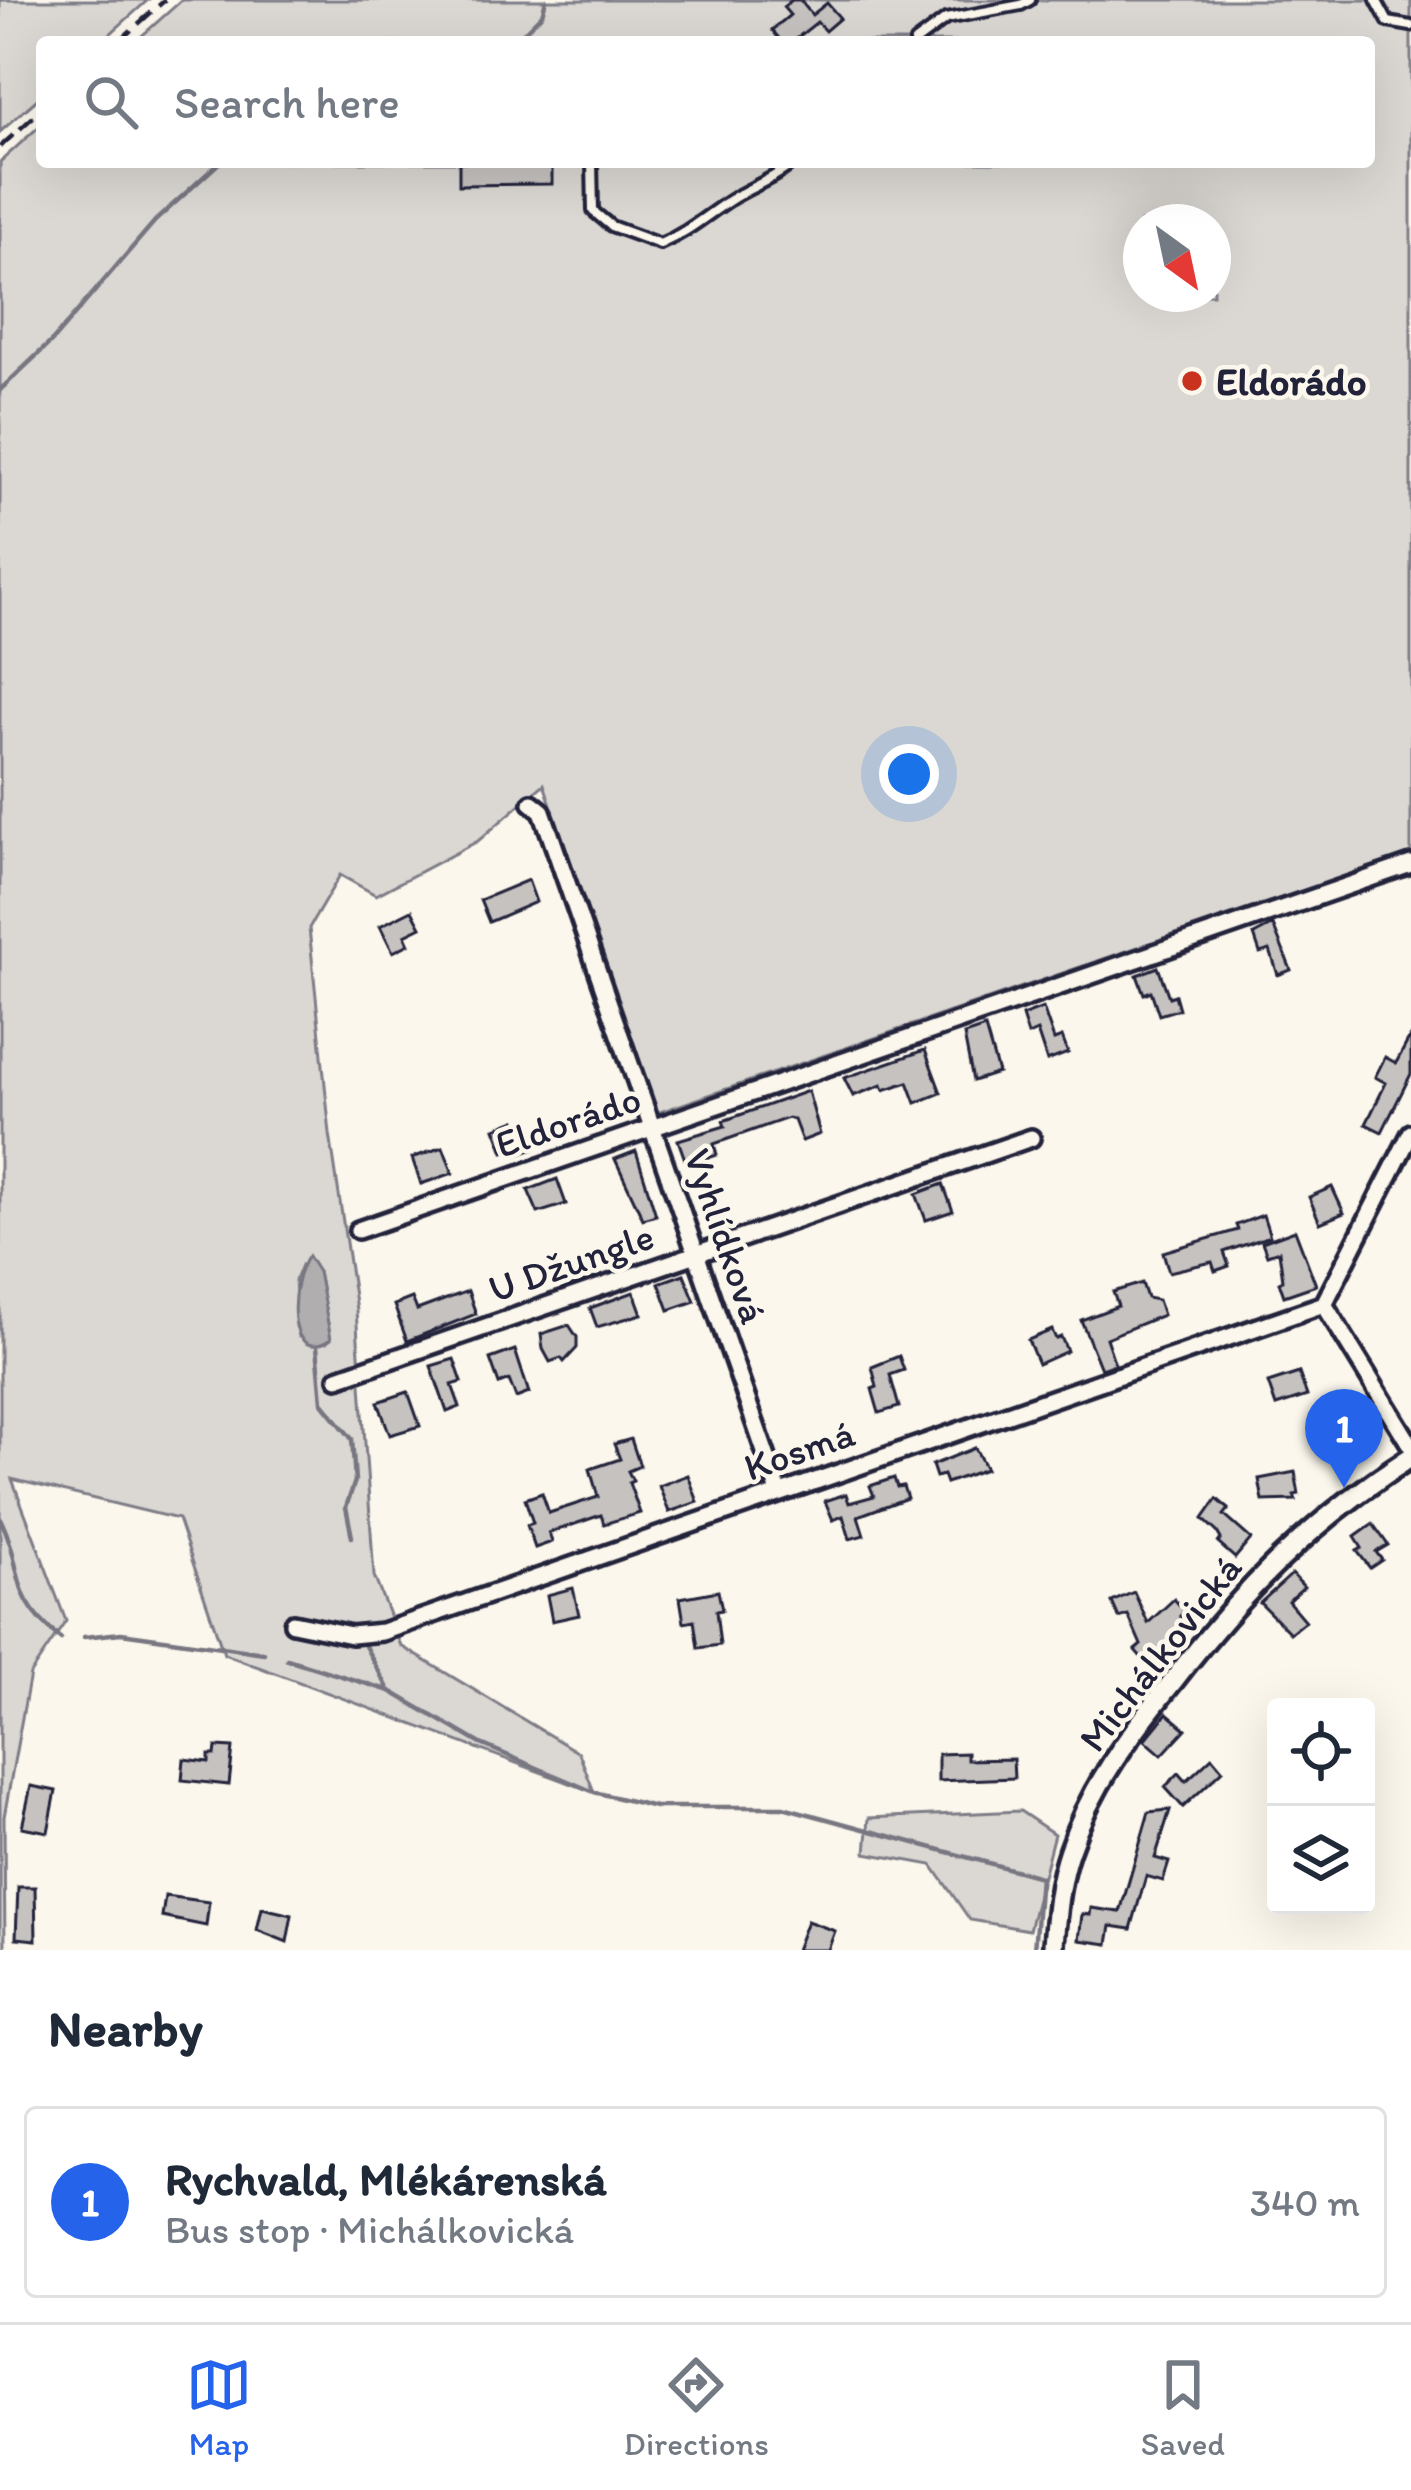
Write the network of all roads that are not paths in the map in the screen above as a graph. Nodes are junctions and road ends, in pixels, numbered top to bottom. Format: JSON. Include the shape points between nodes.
{"nodes":[{"id":1,"x":1030,"y":0,"type":"edge"},
{"id":2,"x":1376,"y":0,"type":"edge"},
{"id":3,"x":1411,"y":26,"type":"edge"},
{"id":4,"x":923,"y":36,"type":"edge"},
{"id":5,"x":592,"y":168,"type":"edge"},
{"id":6,"x":786,"y":168,"type":"edge"},
{"id":7,"x":532,"y":803,"type":"dead end"},
{"id":8,"x":1411,"y":864,"type":"edge"},
{"id":9,"x":653,"y":1126,"type":"junction"},
{"id":10,"x":1411,"y":1133,"type":"edge"},
{"id":11,"x":1031,"y":1138,"type":"dead end"},
{"id":12,"x":358,"y":1230,"type":"dead end"},
{"id":13,"x":697,"y":1252,"type":"junction"},
{"id":14,"x":1324,"y":1304,"type":"junction"},
{"id":15,"x":338,"y":1378,"type":"dead end"},
{"id":16,"x":1411,"y":1446,"type":"edge"},
{"id":17,"x":1411,"y":1457,"type":"edge"},
{"id":18,"x":779,"y":1492,"type":"junction"},
{"id":19,"x":293,"y":1623,"type":"dead end"},
{"id":20,"x":1054,"y":1950,"type":"edge"}],
"edges":[{"from":1,"to":4,"type":"lane","via":[[946,20]]},
{"from":2,"to":3,"type":"lane","via":[[1388,22]]},
{"from":5,"to":6,"type":"lane","via":[[593,211],[660,244]]},
{"from":7,"to":9,"type":"street","name":"Vyhlídková","via":[[542,811]]},
{"from":8,"to":9,"type":"street","name":"Eldorádo"},
{"from":9,"to":12,"type":"street","name":"Eldorádo"},
{"from":9,"to":13,"type":"street","name":"Vyhlídková"},
{"from":10,"to":14,"type":"street"},
{"from":11,"to":13,"type":"street","name":"U Džungle"},
{"from":13,"to":15,"type":"street","name":"U Džungle"},
{"from":13,"to":18,"type":"street","name":"Vyhlídková"},
{"from":14,"to":16,"type":"street"},
{"from":14,"to":18,"type":"street","name":"Kosmá"},
{"from":17,"to":20,"type":"street","name":"Michálkovická","via":[[1285,1551],[1126,1739],[1068,1853]]},
{"from":18,"to":19,"type":"street","name":"Kosmá","via":[[382,1632]]}]}
